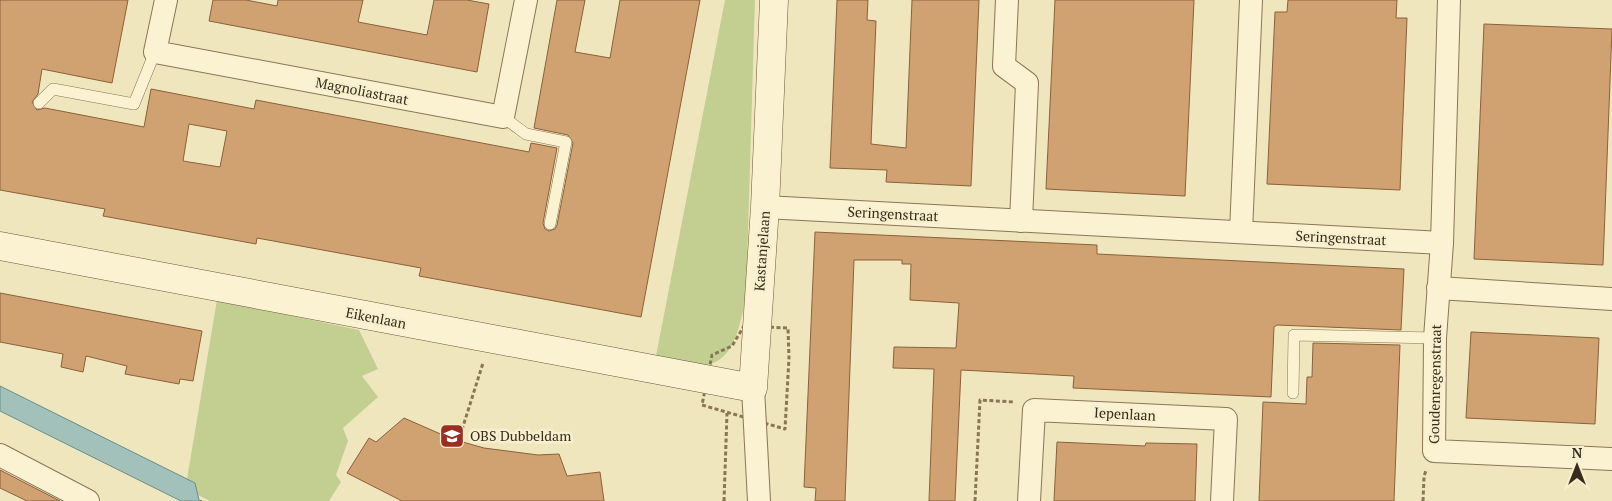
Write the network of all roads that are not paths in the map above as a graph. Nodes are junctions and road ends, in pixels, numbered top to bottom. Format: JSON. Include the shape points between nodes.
{"nodes":[{"id":1,"x":166,"y":0,"type":"edge"},
{"id":2,"x":526,"y":0,"type":"edge"},
{"id":3,"x":774,"y":0,"type":"edge"},
{"id":4,"x":1007,"y":0,"type":"edge"},
{"id":5,"x":1251,"y":0,"type":"edge"},
{"id":6,"x":1448,"y":0,"type":"edge"},
{"id":7,"x":155,"y":52,"type":"junction"},
{"id":8,"x":39,"y":103,"type":"dead end"},
{"id":9,"x":503,"y":118,"type":"junction"},
{"id":10,"x":765,"y":207,"type":"junction"},
{"id":11,"x":1021,"y":221,"type":"junction"},
{"id":12,"x":550,"y":224,"type":"dead end"},
{"id":13,"x":1240,"y":232,"type":"junction"},
{"id":14,"x":1442,"y":243,"type":"junction"},
{"id":15,"x":0,"y":246,"type":"edge"},
{"id":16,"x":1438,"y":288,"type":"junction"},
{"id":17,"x":1612,"y":299,"type":"edge"},
{"id":18,"x":1435,"y":338,"type":"junction"},
{"id":19,"x":753,"y":388,"type":"junction"},
{"id":20,"x":1293,"y":394,"type":"dead end"},
{"id":21,"x":0,"y":455,"type":"edge"},
{"id":22,"x":1612,"y":459,"type":"edge"},
{"id":23,"x":88,"y":501,"type":"edge"},
{"id":24,"x":759,"y":501,"type":"edge"},
{"id":25,"x":1029,"y":501,"type":"edge"},
{"id":26,"x":1222,"y":501,"type":"edge"}],
"edges":[{"from":1,"to":7,"type":"street"},
{"from":2,"to":9,"type":"street"},
{"from":3,"to":10,"type":"street","name":"Kastanjelaan"},
{"from":4,"to":11,"type":"street","via":[[1004,66],[1027,83]]},
{"from":5,"to":13,"type":"street"},
{"from":6,"to":14,"type":"street","name":"Goudenregenstraat"},
{"from":7,"to":8,"type":"lane","via":[[134,104],[53,89]]},
{"from":7,"to":9,"type":"street","name":"Magnoliastraat"},
{"from":9,"to":12,"type":"lane","via":[[526,134],[566,142]]},
{"from":10,"to":11,"type":"street","name":"Seringenstraat"},
{"from":10,"to":19,"type":"street","name":"Kastanjelaan"},
{"from":11,"to":13,"type":"street","name":"Seringenstraat"},
{"from":13,"to":14,"type":"street","name":"Seringenstraat"},
{"from":14,"to":16,"type":"street","name":"Goudenregenstraat"},
{"from":15,"to":19,"type":"street","name":"Eikenlaan"},
{"from":16,"to":17,"type":"street"},
{"from":16,"to":18,"type":"street","name":"Goudenregenstraat"},
{"from":18,"to":20,"type":"lane","via":[[1294,335]]},
{"from":18,"to":22,"type":"street","name":"Goudenregenstraat","via":[[1434,451]]},
{"from":19,"to":24,"type":"street","name":"Kastanjelaan"},
{"from":21,"to":23,"type":"street"},
{"from":25,"to":26,"type":"street","name":"Iepenlaan","via":[[1034,410],[1226,419]]}]}
